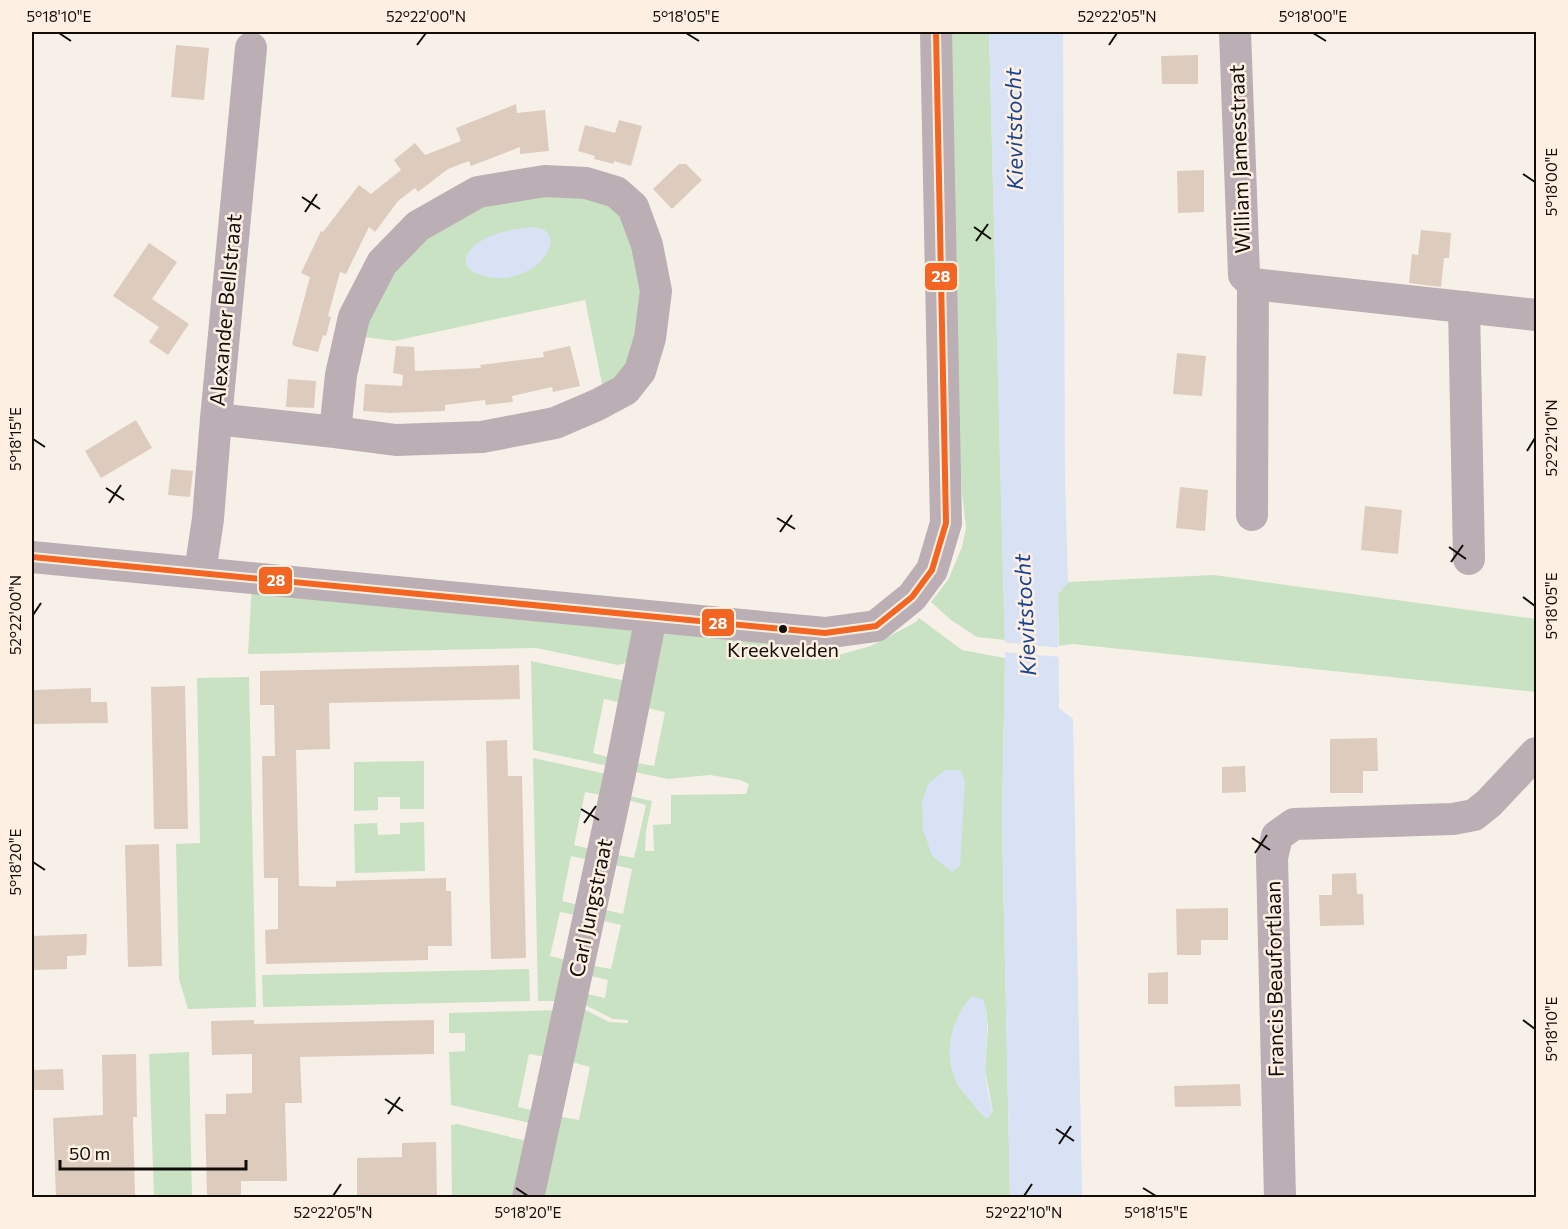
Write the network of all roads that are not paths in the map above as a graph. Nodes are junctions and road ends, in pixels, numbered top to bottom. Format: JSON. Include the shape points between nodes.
{"nodes":[{"id":1,"x":936,"y":32,"type":"edge"},
{"id":2,"x":1235,"y":32,"type":"edge"},
{"id":3,"x":251,"y":48,"type":"dead end"},
{"id":4,"x":1253,"y":284,"type":"junction"},
{"id":5,"x":1464,"y":308,"type":"junction"},
{"id":6,"x":1536,"y":315,"type":"edge"},
{"id":7,"x":216,"y":419,"type":"junction"},
{"id":8,"x":335,"y":432,"type":"junction"},
{"id":9,"x":1252,"y":515,"type":"dead end"},
{"id":10,"x":32,"y":557,"type":"edge"},
{"id":11,"x":1469,"y":559,"type":"dead end"},
{"id":12,"x":200,"y":572,"type":"junction"},
{"id":13,"x":651,"y":617,"type":"junction"},
{"id":14,"x":1536,"y":753,"type":"edge"},
{"id":15,"x":528,"y":1197,"type":"edge"},
{"id":16,"x":1280,"y":1197,"type":"edge"}],
"edges":[{"from":1,"to":13,"type":"street","via":[[946,524],[932,570],[912,597],[876,626],[825,633]]},
{"from":2,"to":4,"type":"street","name":"William Jamesstraat","via":[[1244,275]]},
{"from":3,"to":7,"type":"street","name":"Alexander Bellstraat"},
{"from":4,"to":5,"type":"street","name":"William Jamesstraat"},
{"from":4,"to":9,"type":"street","name":"William Jamesstraat"},
{"from":5,"to":6,"type":"street","name":"William Jamesstraat"},
{"from":5,"to":11,"type":"street"},
{"from":7,"to":8,"type":"street"},
{"from":7,"to":12,"type":"street","name":"Alexander Bellstraat"},
{"from":8,"to":8,"type":"street","via":[[396,440],[482,437],[555,423],[625,390],[640,371],[650,338],[656,291],[647,245],[633,207],[616,192],[586,183],[545,181],[478,192],[418,226],[382,263],[354,317],[341,375]]},
{"from":10,"to":12,"type":"street"},
{"from":12,"to":13,"type":"street"},
{"from":13,"to":15,"type":"street","name":"Carl Jungstraat"},
{"from":14,"to":16,"type":"street","name":"Francis Beaufortlaan","via":[[1474,815],[1294,824],[1277,836],[1272,858]]}]}
